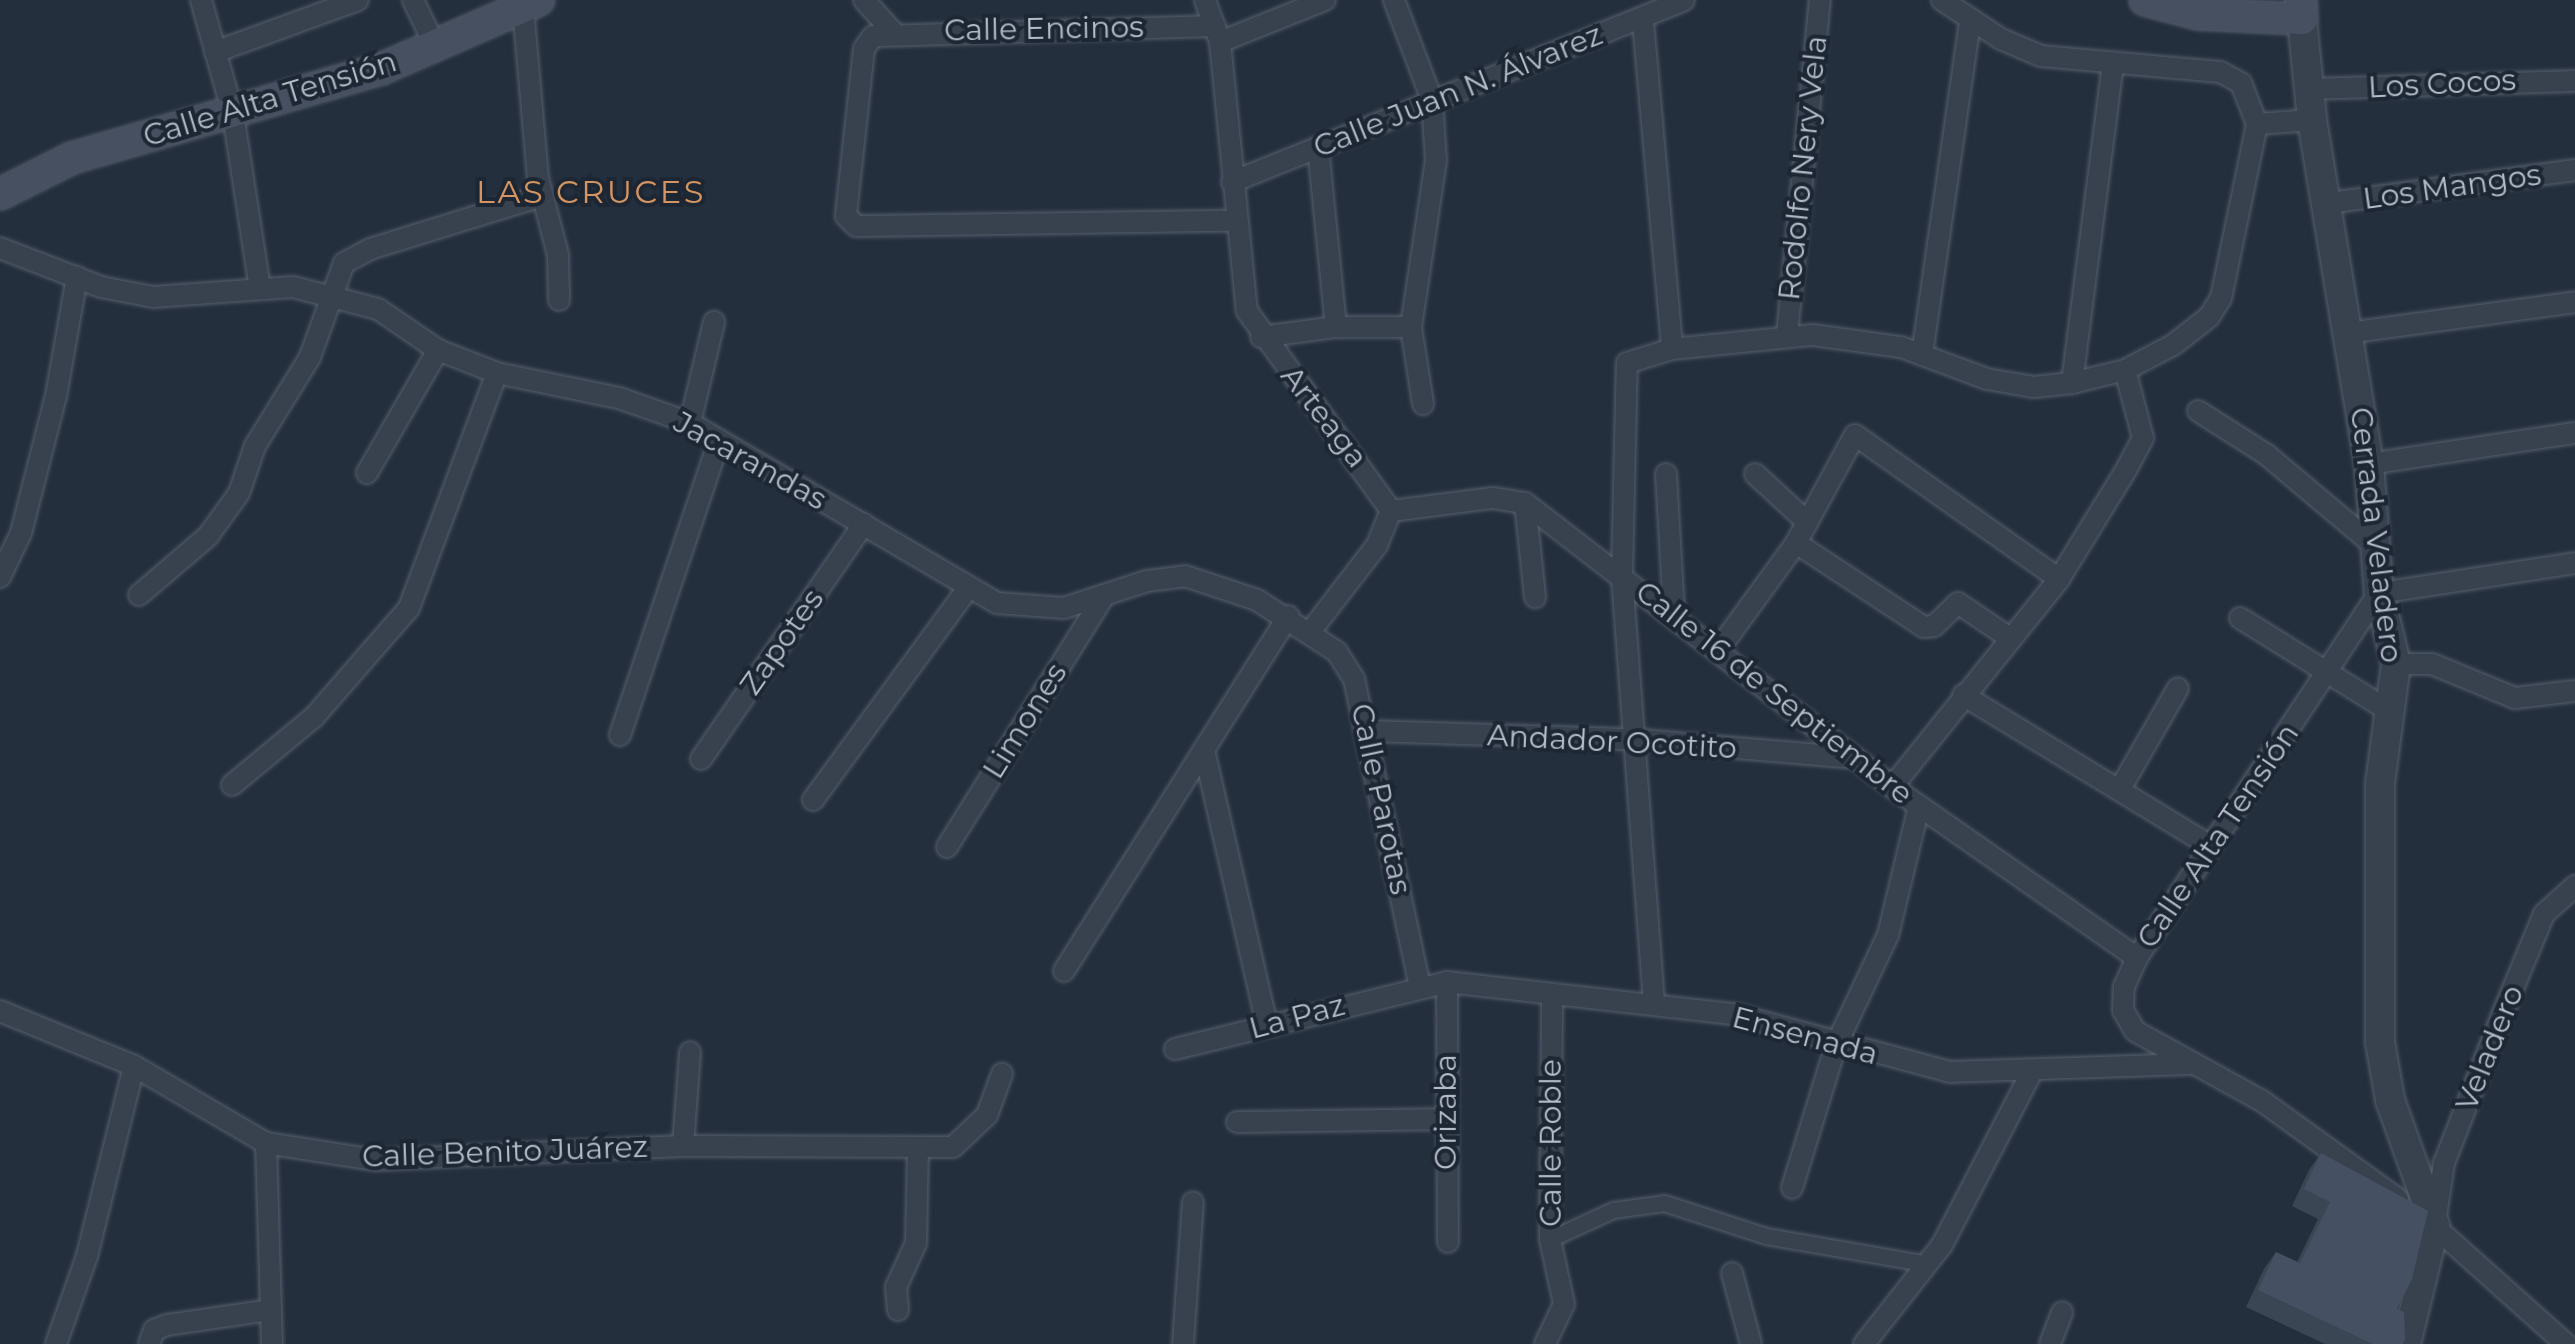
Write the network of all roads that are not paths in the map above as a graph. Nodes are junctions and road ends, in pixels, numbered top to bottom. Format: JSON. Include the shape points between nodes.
{"nodes":[{"id":1,"x":201,"y":0,"type":"edge"},
{"id":2,"x":358,"y":0,"type":"edge"},
{"id":3,"x":413,"y":0,"type":"edge"},
{"id":4,"x":864,"y":0,"type":"edge"},
{"id":5,"x":1205,"y":0,"type":"edge"},
{"id":6,"x":1325,"y":0,"type":"edge"},
{"id":7,"x":1394,"y":0,"type":"edge"},
{"id":8,"x":1684,"y":0,"type":"edge"},
{"id":9,"x":1820,"y":0,"type":"edge"},
{"id":10,"x":1942,"y":0,"type":"edge"},
{"id":11,"x":2145,"y":0,"type":"edge"},
{"id":12,"x":531,"y":4,"type":"edge"},
{"id":13,"x":1643,"y":20,"type":"junction"},
{"id":14,"x":2302,"y":20,"type":"edge"},
{"id":15,"x":1970,"y":22,"type":"junction"},
{"id":16,"x":883,"y":34,"type":"junction"},
{"id":17,"x":1218,"y":34,"type":"junction"},
{"id":18,"x":435,"y":46,"type":"junction"},
{"id":19,"x":214,"y":52,"type":"junction"},
{"id":20,"x":2113,"y":64,"type":"junction"},
{"id":21,"x":2575,"y":81,"type":"edge"},
{"id":22,"x":2309,"y":86,"type":"junction"},
{"id":23,"x":1432,"y":100,"type":"junction"},
{"id":24,"x":233,"y":114,"type":"junction"},
{"id":25,"x":2312,"y":120,"type":"junction"},
{"id":26,"x":2256,"y":124,"type":"junction"},
{"id":27,"x":1318,"y":147,"type":"junction"},
{"id":28,"x":2575,"y":170,"type":"edge"},
{"id":29,"x":1232,"y":182,"type":"junction"},
{"id":30,"x":0,"y":194,"type":"edge"},
{"id":31,"x":541,"y":196,"type":"junction"},
{"id":32,"x":2328,"y":203,"type":"junction"},
{"id":33,"x":1236,"y":222,"type":"junction"},
{"id":34,"x":0,"y":248,"type":"edge"},
{"id":35,"x":77,"y":278,"type":"junction"},
{"id":36,"x":260,"y":289,"type":"junction"},
{"id":37,"x":330,"y":292,"type":"junction"},
{"id":38,"x":559,"y":300,"type":"dead end"},
{"id":39,"x":2575,"y":302,"type":"edge"},
{"id":40,"x":714,"y":322,"type":"dead end"},
{"id":41,"x":1336,"y":326,"type":"junction"},
{"id":42,"x":1411,"y":327,"type":"junction"},
{"id":43,"x":2348,"y":334,"type":"junction"},
{"id":44,"x":1786,"y":335,"type":"junction"},
{"id":45,"x":1260,"y":337,"type":"junction"},
{"id":46,"x":438,"y":350,"type":"junction"},
{"id":47,"x":1672,"y":350,"type":"junction"},
{"id":48,"x":1922,"y":355,"type":"junction"},
{"id":49,"x":2125,"y":370,"type":"junction"},
{"id":50,"x":497,"y":374,"type":"junction"},
{"id":51,"x":2072,"y":383,"type":"junction"},
{"id":52,"x":1422,"y":404,"type":"dead end"},
{"id":53,"x":2198,"y":411,"type":"dead end"},
{"id":54,"x":690,"y":423,"type":"junction"},
{"id":55,"x":2575,"y":432,"type":"edge"},
{"id":56,"x":718,"y":444,"type":"junction"},
{"id":57,"x":2369,"y":464,"type":"junction"},
{"id":58,"x":367,"y":474,"type":"dead end"},
{"id":59,"x":1666,"y":474,"type":"dead end"},
{"id":60,"x":1754,"y":474,"type":"dead end"},
{"id":61,"x":1525,"y":502,"type":"junction"},
{"id":62,"x":1391,"y":511,"type":"junction"},
{"id":63,"x":1807,"y":522,"type":"junction"},
{"id":64,"x":864,"y":524,"type":"junction"},
{"id":65,"x":1796,"y":542,"type":"junction"},
{"id":66,"x":2375,"y":546,"type":"junction"},
{"id":67,"x":2575,"y":562,"type":"edge"},
{"id":68,"x":0,"y":576,"type":"edge"},
{"id":69,"x":1622,"y":576,"type":"junction"},
{"id":70,"x":2058,"y":579,"type":"junction"},
{"id":71,"x":968,"y":588,"type":"junction"},
{"id":72,"x":2379,"y":594,"type":"junction"},
{"id":73,"x":138,"y":595,"type":"dead end"},
{"id":74,"x":1104,"y":596,"type":"junction"},
{"id":75,"x":1535,"y":597,"type":"dead end"},
{"id":76,"x":1674,"y":613,"type":"junction"},
{"id":77,"x":1288,"y":616,"type":"junction"},
{"id":78,"x":2240,"y":618,"type":"dead end"},
{"id":79,"x":1310,"y":632,"type":"junction"},
{"id":80,"x":2011,"y":639,"type":"junction"},
{"id":81,"x":1718,"y":649,"type":"junction"},
{"id":82,"x":2396,"y":664,"type":"junction"},
{"id":83,"x":2325,"y":676,"type":"junction"},
{"id":84,"x":2178,"y":688,"type":"dead end"},
{"id":85,"x":2575,"y":691,"type":"edge"},
{"id":86,"x":1964,"y":695,"type":"junction"},
{"id":87,"x":2388,"y":710,"type":"junction"},
{"id":88,"x":1369,"y":730,"type":"junction"},
{"id":89,"x":620,"y":735,"type":"dead end"},
{"id":90,"x":1630,"y":739,"type":"junction"},
{"id":91,"x":1204,"y":750,"type":"junction"},
{"id":92,"x":1855,"y":758,"type":"junction"},
{"id":93,"x":700,"y":760,"type":"dead end"},
{"id":94,"x":232,"y":784,"type":"dead end"},
{"id":95,"x":1892,"y":787,"type":"junction"},
{"id":96,"x":2120,"y":790,"type":"junction"},
{"id":97,"x":813,"y":800,"type":"dead end"},
{"id":98,"x":1919,"y":806,"type":"junction"},
{"id":99,"x":2210,"y":846,"type":"junction"},
{"id":100,"x":947,"y":847,"type":"dead end"},
{"id":101,"x":2575,"y":886,"type":"edge"},
{"id":102,"x":2137,"y":958,"type":"junction"},
{"id":103,"x":1064,"y":971,"type":"dead end"},
{"id":104,"x":1448,"y":982,"type":"junction"},
{"id":105,"x":1419,"y":984,"type":"junction"},
{"id":106,"x":1552,"y":995,"type":"junction"},
{"id":107,"x":1654,"y":1003,"type":"junction"},
{"id":108,"x":0,"y":1011,"type":"edge"},
{"id":109,"x":1267,"y":1026,"type":"junction"},
{"id":110,"x":1836,"y":1045,"type":"junction"},
{"id":111,"x":1175,"y":1048,"type":"dead end"},
{"id":112,"x":690,"y":1052,"type":"dead end"},
{"id":113,"x":2190,"y":1064,"type":"junction"},
{"id":114,"x":134,"y":1066,"type":"junction"},
{"id":115,"x":2031,"y":1073,"type":"junction"},
{"id":116,"x":1002,"y":1074,"type":"dead end"},
{"id":117,"x":1444,"y":1119,"type":"junction"},
{"id":118,"x":1237,"y":1122,"type":"dead end"},
{"id":119,"x":266,"y":1143,"type":"junction"},
{"id":120,"x":683,"y":1146,"type":"junction"},
{"id":121,"x":918,"y":1147,"type":"junction"},
{"id":122,"x":1792,"y":1188,"type":"dead end"},
{"id":123,"x":1193,"y":1202,"type":"dead end"},
{"id":124,"x":2435,"y":1225,"type":"junction"},
{"id":125,"x":1550,"y":1239,"type":"junction"},
{"id":126,"x":1448,"y":1242,"type":"dead end"},
{"id":127,"x":1922,"y":1263,"type":"junction"},
{"id":128,"x":1732,"y":1273,"type":"dead end"},
{"id":129,"x":270,"y":1310,"type":"junction"},
{"id":130,"x":898,"y":1310,"type":"dead end"},
{"id":131,"x":2062,"y":1312,"type":"dead end"},
{"id":132,"x":2575,"y":1322,"type":"edge"},
{"id":133,"x":2566,"y":1343,"type":"edge"},
{"id":134,"x":56,"y":1344,"type":"edge"},
{"id":135,"x":149,"y":1344,"type":"edge"},
{"id":136,"x":272,"y":1344,"type":"edge"},
{"id":137,"x":1183,"y":1344,"type":"edge"},
{"id":138,"x":1545,"y":1344,"type":"edge"},
{"id":139,"x":1751,"y":1344,"type":"edge"},
{"id":140,"x":1864,"y":1344,"type":"edge"},
{"id":141,"x":2050,"y":1344,"type":"edge"},
{"id":142,"x":2406,"y":1344,"type":"edge"}],
"edges":[{"from":1,"to":19,"type":"street"},
{"from":2,"to":19,"type":"street"},
{"from":3,"to":18,"type":"street"},
{"from":4,"to":16,"type":"street"},
{"from":5,"to":17,"type":"street","name":"Arteaga"},
{"from":6,"to":17,"type":"street"},
{"from":7,"to":23,"type":"street"},
{"from":8,"to":13,"type":"street","name":"Calle Juan N. Álvarez"},
{"from":9,"to":44,"type":"street","name":"Rodolfo Nery Vela"},
{"from":10,"to":15,"type":"street"},
{"from":11,"to":14,"type":"main road","via":[[2198,14]]},
{"from":12,"to":18,"type":"main road","name":"Calle Alta Tensión"},
{"from":12,"to":31,"type":"street"},
{"from":13,"to":23,"type":"street","name":"Calle Juan N. Álvarez"},
{"from":13,"to":47,"type":"street"},
{"from":14,"to":22,"type":"street","name":"Cerrada Veladero"},
{"from":15,"to":20,"type":"street","via":[[2041,56]]},
{"from":15,"to":48,"type":"street"},
{"from":16,"to":17,"type":"street","name":"Calle Encinos"},
{"from":16,"to":33,"type":"street","via":[[864,49],[847,224]]},
{"from":17,"to":29,"type":"street","name":"Arteaga"},
{"from":18,"to":24,"type":"main road","name":"Calle Alta Tensión"},
{"from":19,"to":24,"type":"street"},
{"from":20,"to":26,"type":"street","via":[[2220,72],[2241,83]]},
{"from":20,"to":51,"type":"street"},
{"from":21,"to":22,"type":"street","name":"Los Cocos"},
{"from":22,"to":25,"type":"street","name":"Cerrada Veladero"},
{"from":23,"to":27,"type":"street","name":"Calle Juan N. Álvarez"},
{"from":23,"to":42,"type":"street","via":[[1436,160]]},
{"from":24,"to":30,"type":"main road","name":"Calle Alta Tensión","via":[[72,158]]},
{"from":24,"to":36,"type":"street"},
{"from":25,"to":26,"type":"street"},
{"from":25,"to":32,"type":"street","name":"Cerrada Veladero"},
{"from":26,"to":49,"type":"street","via":[[2221,298],[2209,317],[2173,345]]},
{"from":27,"to":29,"type":"street","name":"Calle Juan N. Álvarez"},
{"from":27,"to":41,"type":"street"},
{"from":28,"to":32,"type":"street","name":"Los Mangos"},
{"from":29,"to":33,"type":"street","name":"Arteaga"},
{"from":31,"to":37,"type":"street","via":[[370,249],[344,263]]},
{"from":31,"to":38,"type":"street","via":[[558,255]]},
{"from":32,"to":43,"type":"street","name":"Cerrada Veladero"},
{"from":33,"to":45,"type":"street","name":"Arteaga","via":[[1240,287]]},
{"from":34,"to":35,"type":"street","name":"Jacarandas"},
{"from":35,"to":36,"type":"street","name":"Jacarandas","via":[[152,297]]},
{"from":35,"to":68,"type":"street","via":[[22,533]]},
{"from":36,"to":37,"type":"street","name":"Jacarandas"},
{"from":37,"to":46,"type":"street","name":"Jacarandas","via":[[378,309]]},
{"from":37,"to":73,"type":"street","via":[[310,357],[255,446],[239,493],[208,536]]},
{"from":39,"to":43,"type":"street"},
{"from":40,"to":54,"type":"street"},
{"from":41,"to":42,"type":"street"},
{"from":41,"to":45,"type":"street"},
{"from":42,"to":52,"type":"street"},
{"from":43,"to":57,"type":"street","name":"Cerrada Veladero"},
{"from":44,"to":47,"type":"street"},
{"from":44,"to":48,"type":"street","via":[[1859,338]]},
{"from":45,"to":62,"type":"street","name":"Arteaga"},
{"from":46,"to":50,"type":"street","name":"Jacarandas"},
{"from":46,"to":58,"type":"street"},
{"from":47,"to":69,"type":"street","via":[[1627,363],[1624,372]]},
{"from":48,"to":51,"type":"street","via":[[1987,380]]},
{"from":49,"to":51,"type":"street"},
{"from":49,"to":70,"type":"street","via":[[2142,438]]},
{"from":50,"to":54,"type":"street","name":"Jacarandas","via":[[618,398]]},
{"from":50,"to":94,"type":"street","via":[[410,608],[314,717]]},
{"from":53,"to":66,"type":"street","via":[[2266,455]]},
{"from":54,"to":56,"type":"street","name":"Jacarandas"},
{"from":55,"to":57,"type":"street"},
{"from":56,"to":64,"type":"street","name":"Jacarandas"},
{"from":56,"to":89,"type":"street"},
{"from":57,"to":66,"type":"street","name":"Cerrada Veladero"},
{"from":59,"to":76,"type":"street"},
{"from":60,"to":63,"type":"street"},
{"from":61,"to":62,"type":"street","via":[[1493,498]]},
{"from":61,"to":69,"type":"street","name":"Calle 16 de Septiembre"},
{"from":61,"to":75,"type":"street"},
{"from":62,"to":79,"type":"street","via":[[1377,545]]},
{"from":63,"to":65,"type":"street"},
{"from":63,"to":70,"type":"street","via":[[1855,434]]},
{"from":64,"to":71,"type":"street","name":"Jacarandas"},
{"from":64,"to":93,"type":"street","name":"Zapotes"},
{"from":65,"to":80,"type":"street","via":[[1924,627],[1958,603]]},
{"from":65,"to":81,"type":"street"},
{"from":66,"to":72,"type":"street","name":"Cerrada Veladero"},
{"from":67,"to":72,"type":"street"},
{"from":69,"to":76,"type":"street","name":"Calle 16 de Septiembre"},
{"from":69,"to":90,"type":"street"},
{"from":70,"to":80,"type":"street"},
{"from":71,"to":74,"type":"street","name":"Jacarandas","via":[[1028,608],[1064,608]]},
{"from":71,"to":97,"type":"street"},
{"from":72,"to":82,"type":"street","name":"Cerrada Veladero"},
{"from":72,"to":83,"type":"street","name":"Calle Alta Tensión"},
{"from":74,"to":77,"type":"street","name":"Jacarandas","via":[[1185,576],[1223,585]]},
{"from":74,"to":100,"type":"street","name":"Limones"},
{"from":76,"to":81,"type":"street","name":"Calle 16 de Septiembre"},
{"from":77,"to":79,"type":"street","name":"Jacarandas"},
{"from":77,"to":91,"type":"street"},
{"from":78,"to":83,"type":"street"},
{"from":79,"to":88,"type":"street","name":"Calle Parotas","via":[[1338,652],[1354,678]]},
{"from":80,"to":86,"type":"street"},
{"from":81,"to":92,"type":"street","name":"Calle 16 de Septiembre"},
{"from":82,"to":85,"type":"street","via":[[2432,664],[2515,698]]},
{"from":82,"to":87,"type":"street","name":"Cerrada Veladero"},
{"from":83,"to":87,"type":"street"},
{"from":83,"to":99,"type":"street","name":"Calle Alta Tensión"},
{"from":84,"to":96,"type":"street"},
{"from":86,"to":95,"type":"street"},
{"from":86,"to":96,"type":"street"},
{"from":87,"to":124,"type":"street","name":"Cerrada Veladero","via":[[2376,892],[2380,1042],[2390,1100]]},
{"from":88,"to":90,"type":"street","name":"Andador Ocotito"},
{"from":88,"to":105,"type":"street","name":"Calle Parotas"},
{"from":90,"to":92,"type":"street","name":"Andador Ocotito"},
{"from":90,"to":107,"type":"street"},
{"from":91,"to":103,"type":"street"},
{"from":91,"to":109,"type":"street"},
{"from":92,"to":95,"type":"street","name":"Calle 16 de Septiembre"},
{"from":95,"to":98,"type":"street","name":"Calle 16 de Septiembre"},
{"from":96,"to":99,"type":"street"},
{"from":98,"to":102,"type":"street","name":"Calle 16 de Septiembre"},
{"from":98,"to":110,"type":"street","via":[[1888,935]]},
{"from":99,"to":102,"type":"street","name":"Calle Alta Tensión"},
{"from":101,"to":124,"type":"street","name":"Veladero","via":[[2544,914],[2502,1014],[2444,1162]]},
{"from":102,"to":113,"type":"street","name":"Calle Alta Tensión","via":[[2123,1010],[2135,1031]]},
{"from":104,"to":105,"type":"street","name":"Ensenada"},
{"from":104,"to":106,"type":"street","name":"Ensenada"},
{"from":104,"to":117,"type":"street","name":"Orizaba"},
{"from":105,"to":109,"type":"street","name":"La Paz"},
{"from":106,"to":107,"type":"street","name":"Ensenada"},
{"from":106,"to":125,"type":"street","name":"Calle Roble"},
{"from":107,"to":110,"type":"street","name":"Ensenada","via":[[1734,1014]]},
{"from":108,"to":114,"type":"street","name":"Calle Benito Juárez"},
{"from":109,"to":111,"type":"street","name":"La Paz"},
{"from":110,"to":115,"type":"street","name":"Ensenada","via":[[1950,1072]]},
{"from":110,"to":122,"type":"street"},
{"from":112,"to":120,"type":"street"},
{"from":113,"to":115,"type":"street","name":"Ensenada"},
{"from":113,"to":124,"type":"street","name":"Calle Alta Tensión","via":[[2262,1101]]},
{"from":114,"to":119,"type":"street","name":"Calle Benito Juárez"},
{"from":114,"to":134,"type":"street","via":[[87,1256]]},
{"from":115,"to":127,"type":"street","via":[[1942,1245]]},
{"from":116,"to":121,"type":"street","name":"Calle Benito Juárez","via":[[986,1115],[967,1138],[953,1146]]},
{"from":117,"to":118,"type":"street"},
{"from":117,"to":126,"type":"street","name":"Orizaba"},
{"from":119,"to":120,"type":"street","name":"Calle Benito Juárez","via":[[374,1160]]},
{"from":119,"to":129,"type":"street"},
{"from":120,"to":121,"type":"street","name":"Calle Benito Juárez"},
{"from":121,"to":130,"type":"street","via":[[916,1243],[896,1287]]},
{"from":123,"to":137,"type":"street"},
{"from":124,"to":133,"type":"street","name":"Calle Alta Tensión"},
{"from":124,"to":142,"type":"street"},
{"from":125,"to":127,"type":"street","via":[[1613,1210],[1664,1203],[1766,1236]]},
{"from":125,"to":138,"type":"street","name":"Calle Roble","via":[[1564,1304]]},
{"from":127,"to":140,"type":"street"},
{"from":128,"to":139,"type":"street"},
{"from":129,"to":135,"type":"street","via":[[168,1325],[154,1330]]},
{"from":129,"to":136,"type":"street"},
{"from":131,"to":141,"type":"street"},
{"from":132,"to":133,"type":"street"}]}
